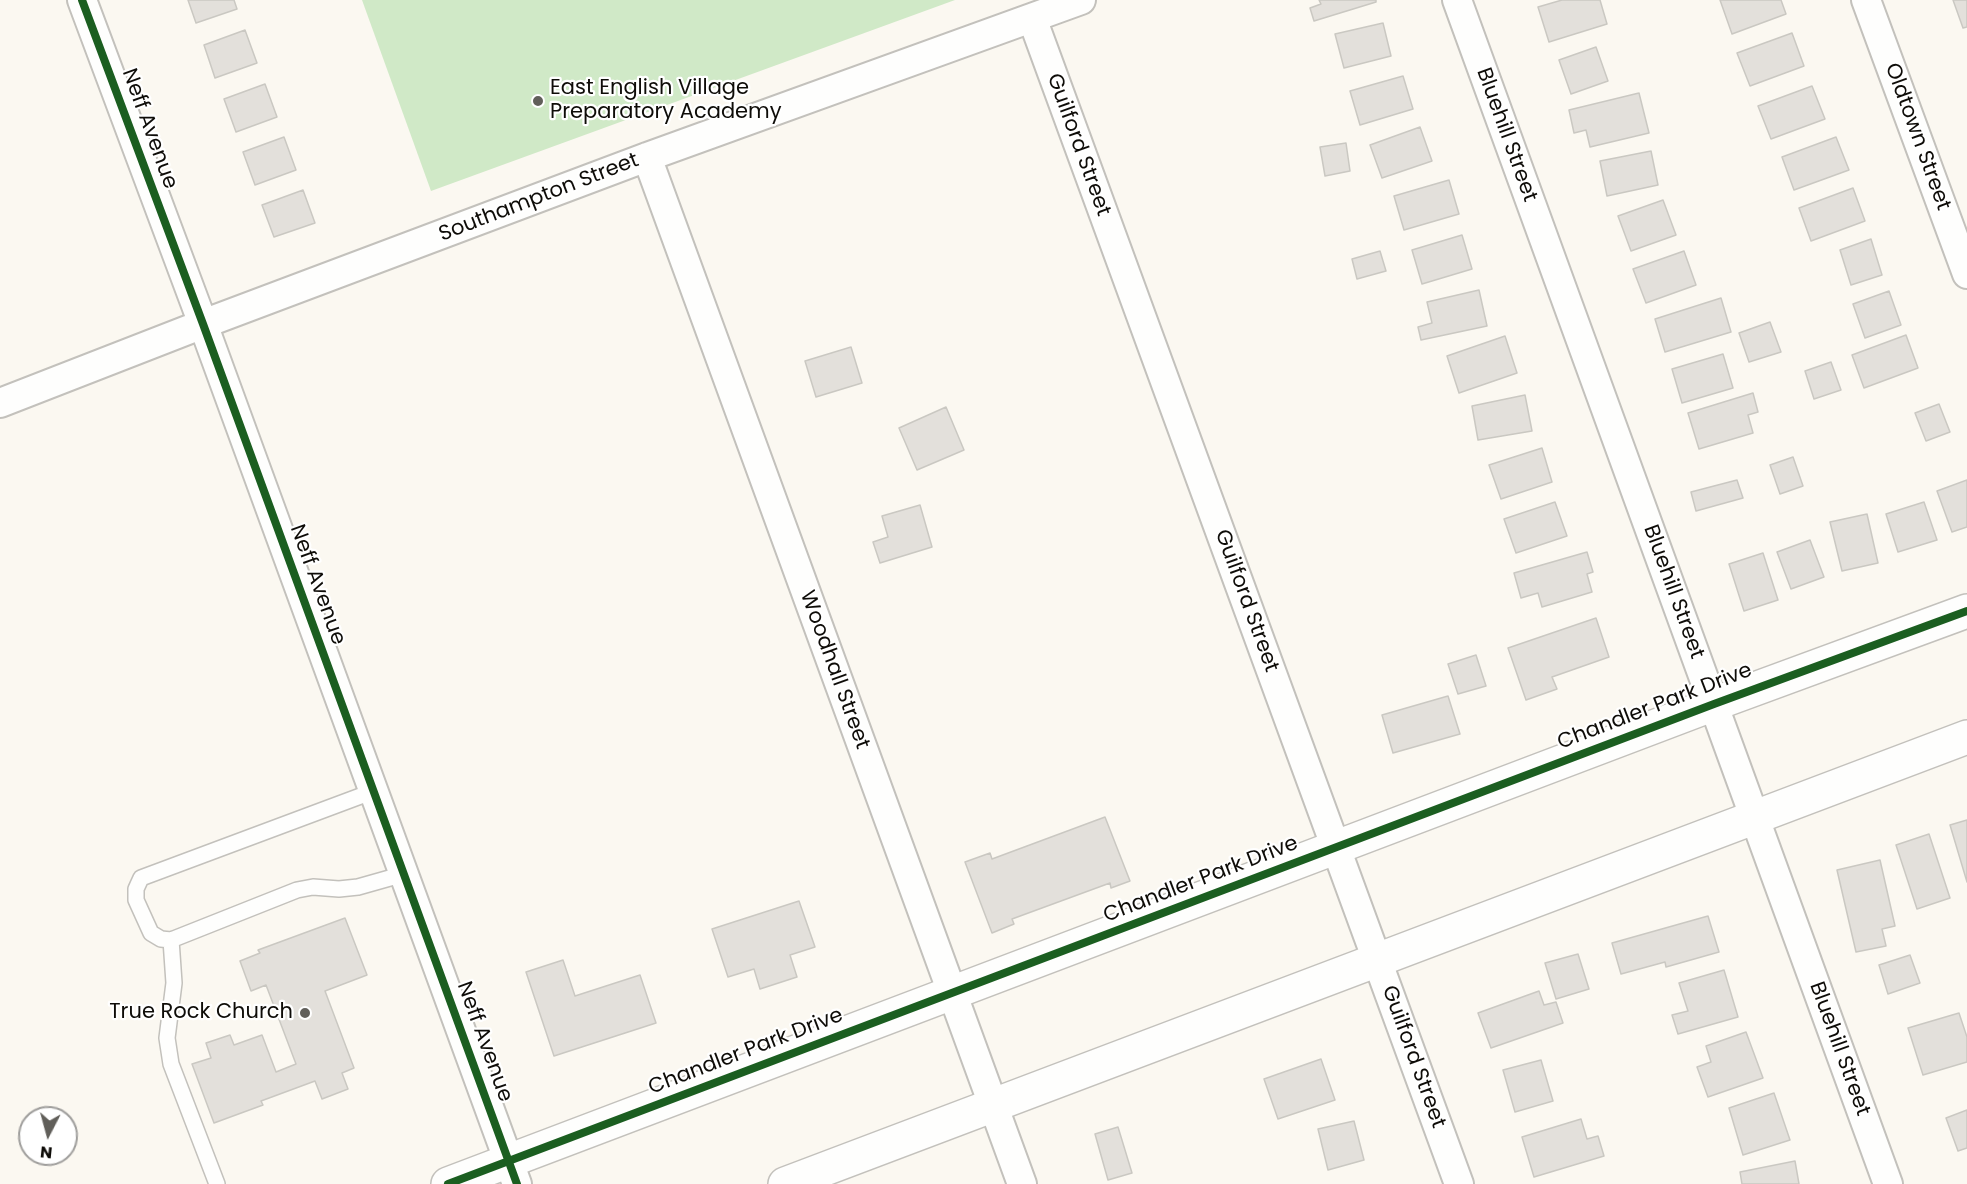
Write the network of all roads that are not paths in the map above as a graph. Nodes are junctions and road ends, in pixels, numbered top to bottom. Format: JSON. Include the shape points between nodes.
{"nodes":[{"id":1,"x":82,"y":0,"type":"edge"},
{"id":2,"x":1081,"y":0,"type":"edge"},
{"id":3,"x":1457,"y":0,"type":"edge"},
{"id":4,"x":1866,"y":0,"type":"edge"},
{"id":5,"x":1029,"y":9,"type":"edge"},
{"id":6,"x":646,"y":157,"type":"junction"},
{"id":7,"x":1967,"y":274,"type":"edge"},
{"id":8,"x":203,"y":324,"type":"junction"},
{"id":9,"x":0,"y":403,"type":"edge"},
{"id":10,"x":1967,"y":611,"type":"edge"},
{"id":11,"x":1714,"y":704,"type":"junction"},
{"id":12,"x":1967,"y":737,"type":"edge"},
{"id":13,"x":374,"y":791,"type":"junction"},
{"id":14,"x":1755,"y":816,"type":"junction"},
{"id":15,"x":1337,"y":847,"type":"junction"},
{"id":16,"x":404,"y":874,"type":"junction"},
{"id":17,"x":171,"y":940,"type":"junction"},
{"id":18,"x":1378,"y":960,"type":"junction"},
{"id":19,"x":952,"y":993,"type":"junction"},
{"id":20,"x":993,"y":1105,"type":"junction"},
{"id":21,"x":513,"y":1172,"type":"edge"},
{"id":22,"x":217,"y":1184,"type":"edge"},
{"id":23,"x":448,"y":1184,"type":"edge"},
{"id":24,"x":785,"y":1184,"type":"edge"},
{"id":25,"x":1022,"y":1184,"type":"edge"},
{"id":26,"x":1459,"y":1184,"type":"edge"},
{"id":27,"x":1888,"y":1184,"type":"edge"}],
"edges":[{"from":1,"to":8,"type":"street","name":"Neff Avenue"},
{"from":2,"to":5,"type":"street","name":"Southampton Street"},
{"from":3,"to":11,"type":"street","name":"Bluehill Street"},
{"from":4,"to":7,"type":"street","name":"Oldtown Street"},
{"from":5,"to":6,"type":"street","name":"Southampton Street"},
{"from":5,"to":15,"type":"street","name":"Guilford Street"},
{"from":6,"to":8,"type":"street","name":"Southampton Street"},
{"from":6,"to":19,"type":"street","name":"Woodhall Street"},
{"from":8,"to":9,"type":"street","name":"Southampton Street"},
{"from":8,"to":13,"type":"street","name":"Neff Avenue"},
{"from":10,"to":11,"type":"street","name":"Chandler Park Drive"},
{"from":11,"to":14,"type":"street","name":"Bluehill Street"},
{"from":11,"to":15,"type":"street","name":"Chandler Park Drive"},
{"from":12,"to":14,"type":"street"},
{"from":13,"to":16,"type":"street","name":"Neff Avenue"},
{"from":13,"to":17,"type":"lane","via":[[141,878],[136,900],[151,933]]},
{"from":14,"to":18,"type":"street"},
{"from":14,"to":27,"type":"street","name":"Bluehill Street"},
{"from":15,"to":18,"type":"street","name":"Guilford Street"},
{"from":15,"to":19,"type":"street","name":"Chandler Park Drive"},
{"from":16,"to":17,"type":"lane","via":[[358,887],[297,890]]},
{"from":16,"to":21,"type":"street","name":"Neff Avenue"},
{"from":17,"to":22,"type":"lane","via":[[174,983],[167,1038],[171,1064]]},
{"from":18,"to":20,"type":"street"},
{"from":18,"to":26,"type":"street","name":"Guilford Street"},
{"from":19,"to":20,"type":"street","name":"Woodhall Street"},
{"from":19,"to":21,"type":"street","name":"Chandler Park Drive"},
{"from":20,"to":24,"type":"street"},
{"from":20,"to":25,"type":"street","name":"Woodhall Street"},
{"from":21,"to":23,"type":"street","name":"Chandler Park Drive"}]}
